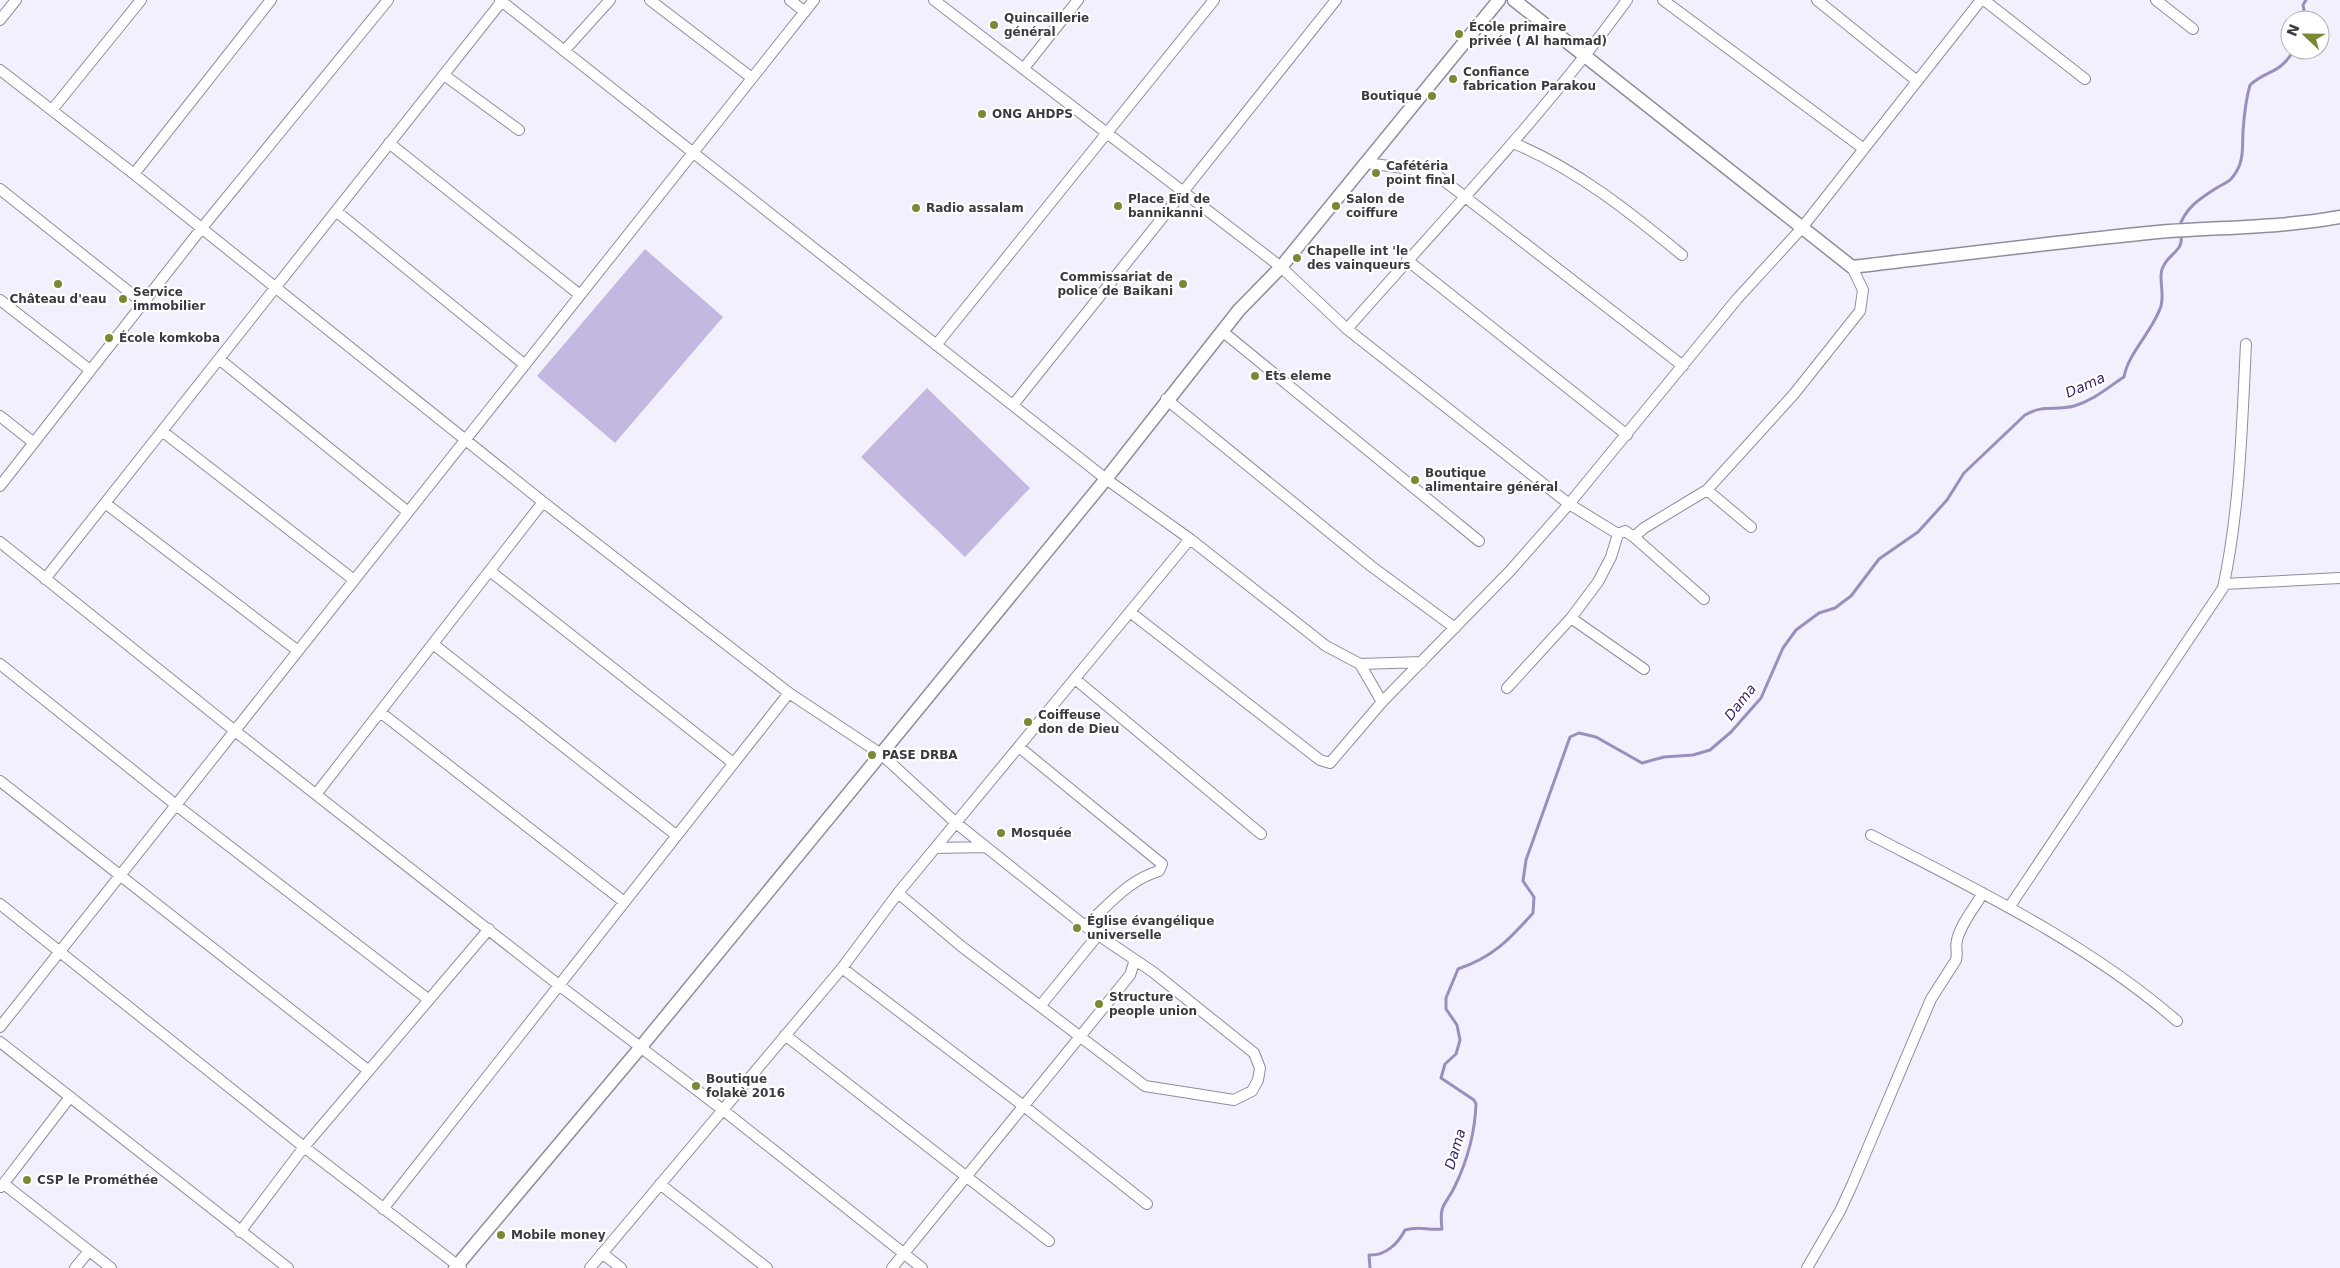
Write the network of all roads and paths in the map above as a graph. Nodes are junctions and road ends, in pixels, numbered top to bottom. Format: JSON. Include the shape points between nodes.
{"nodes":[{"id":1,"x":16,"y":0,"type":"edge"},
{"id":2,"x":141,"y":0,"type":"edge"},
{"id":3,"x":271,"y":0,"type":"edge"},
{"id":4,"x":388,"y":0,"type":"edge"},
{"id":5,"x":610,"y":0,"type":"edge"},
{"id":6,"x":650,"y":0,"type":"edge"},
{"id":7,"x":790,"y":0,"type":"edge"},
{"id":8,"x":814,"y":0,"type":"edge"},
{"id":9,"x":1078,"y":0,"type":"edge"},
{"id":10,"x":1214,"y":0,"type":"edge"},
{"id":11,"x":1336,"y":0,"type":"edge"},
{"id":12,"x":1499,"y":0,"type":"edge"},
{"id":13,"x":1514,"y":0,"type":"edge"},
{"id":14,"x":1627,"y":0,"type":"edge"},
{"id":15,"x":1663,"y":0,"type":"edge"},
{"id":16,"x":1817,"y":0,"type":"edge"},
{"id":17,"x":1982,"y":0,"type":"edge"},
{"id":18,"x":2156,"y":0,"type":"edge"},
{"id":19,"x":501,"y":1,"type":"edge"},
{"id":20,"x":938,"y":1,"type":"edge"},
{"id":21,"x":805,"y":12,"type":"junction"},
{"id":22,"x":0,"y":20,"type":"edge"},
{"id":23,"x":2193,"y":29,"type":"dead end"},
{"id":24,"x":564,"y":51,"type":"junction"},
{"id":25,"x":1585,"y":58,"type":"junction"},
{"id":26,"x":1024,"y":68,"type":"junction"},
{"id":27,"x":0,"y":70,"type":"edge"},
{"id":28,"x":444,"y":74,"type":"junction"},
{"id":29,"x":752,"y":78,"type":"junction"},
{"id":30,"x":2085,"y":79,"type":"dead end"},
{"id":31,"x":1917,"y":81,"type":"junction"},
{"id":32,"x":52,"y":110,"type":"junction"},
{"id":33,"x":519,"y":130,"type":"dead end"},
{"id":34,"x":1106,"y":133,"type":"junction"},
{"id":35,"x":390,"y":143,"type":"junction"},
{"id":36,"x":1513,"y":143,"type":"junction"},
{"id":37,"x":1864,"y":149,"type":"junction"},
{"id":38,"x":692,"y":153,"type":"junction"},
{"id":39,"x":1366,"y":163,"type":"junction"},
{"id":40,"x":134,"y":174,"type":"junction"},
{"id":41,"x":0,"y":189,"type":"edge"},
{"id":42,"x":1183,"y":192,"type":"junction"},
{"id":43,"x":1463,"y":196,"type":"junction"},
{"id":44,"x":336,"y":211,"type":"junction"},
{"id":45,"x":2340,"y":217,"type":"edge"},
{"id":46,"x":200,"y":229,"type":"junction"},
{"id":47,"x":1801,"y":229,"type":"junction"},
{"id":48,"x":1682,"y":255,"type":"dead end"},
{"id":49,"x":1407,"y":260,"type":"junction"},
{"id":50,"x":1281,"y":267,"type":"junction"},
{"id":51,"x":1852,"y":267,"type":"junction"},
{"id":52,"x":275,"y":289,"type":"junction"},
{"id":53,"x":580,"y":295,"type":"junction"},
{"id":54,"x":0,"y":300,"type":"edge"},
{"id":55,"x":143,"y":302,"type":"junction"},
{"id":56,"x":1347,"y":329,"type":"junction"},
{"id":57,"x":1222,"y":331,"type":"junction"},
{"id":58,"x":2246,"y":344,"type":"dead end"},
{"id":59,"x":936,"y":345,"type":"junction"},
{"id":60,"x":219,"y":359,"type":"junction"},
{"id":61,"x":525,"y":365,"type":"junction"},
{"id":62,"x":1684,"y":366,"type":"junction"},
{"id":63,"x":90,"y":370,"type":"junction"},
{"id":64,"x":1166,"y":400,"type":"junction"},
{"id":65,"x":1013,"y":405,"type":"junction"},
{"id":66,"x":0,"y":416,"type":"edge"},
{"id":67,"x":162,"y":431,"type":"junction"},
{"id":68,"x":1627,"y":435,"type":"junction"},
{"id":69,"x":465,"y":440,"type":"junction"},
{"id":70,"x":34,"y":443,"type":"junction"},
{"id":71,"x":1106,"y":479,"type":"junction"},
{"id":72,"x":0,"y":486,"type":"edge"},
{"id":73,"x":1706,"y":490,"type":"junction"},
{"id":74,"x":543,"y":502,"type":"junction"},
{"id":75,"x":105,"y":503,"type":"junction"},
{"id":76,"x":1570,"y":504,"type":"junction"},
{"id":77,"x":408,"y":512,"type":"junction"},
{"id":78,"x":1751,"y":526,"type":"dead end"},
{"id":79,"x":1618,"y":534,"type":"junction"},
{"id":80,"x":1634,"y":537,"type":"junction"},
{"id":81,"x":1190,"y":539,"type":"junction"},
{"id":82,"x":1479,"y":541,"type":"dead end"},
{"id":83,"x":0,"y":542,"type":"edge"},
{"id":84,"x":490,"y":571,"type":"junction"},
{"id":85,"x":2340,"y":578,"type":"edge"},
{"id":86,"x":45,"y":580,"type":"junction"},
{"id":87,"x":354,"y":580,"type":"junction"},
{"id":88,"x":2224,"y":584,"type":"junction"},
{"id":89,"x":1704,"y":599,"type":"dead end"},
{"id":90,"x":1130,"y":612,"type":"junction"},
{"id":91,"x":1571,"y":618,"type":"junction"},
{"id":92,"x":1455,"y":628,"type":"junction"},
{"id":93,"x":433,"y":644,"type":"junction"},
{"id":94,"x":298,"y":651,"type":"junction"},
{"id":95,"x":1422,"y":662,"type":"junction"},
{"id":96,"x":0,"y":664,"type":"edge"},
{"id":97,"x":1360,"y":664,"type":"junction"},
{"id":98,"x":1644,"y":669,"type":"dead end"},
{"id":99,"x":1075,"y":679,"type":"junction"},
{"id":100,"x":1507,"y":688,"type":"dead end"},
{"id":101,"x":789,"y":693,"type":"junction"},
{"id":102,"x":1382,"y":702,"type":"junction"},
{"id":103,"x":380,"y":712,"type":"junction"},
{"id":104,"x":235,"y":731,"type":"junction"},
{"id":105,"x":1018,"y":747,"type":"junction"},
{"id":106,"x":881,"y":754,"type":"junction"},
{"id":107,"x":733,"y":762,"type":"junction"},
{"id":108,"x":0,"y":781,"type":"edge"},
{"id":109,"x":316,"y":794,"type":"junction"},
{"id":110,"x":176,"y":805,"type":"junction"},
{"id":111,"x":956,"y":823,"type":"junction"},
{"id":112,"x":1261,"y":834,"type":"dead end"},
{"id":113,"x":676,"y":835,"type":"junction"},
{"id":114,"x":1871,"y":835,"type":"dead end"},
{"id":115,"x":986,"y":847,"type":"junction"},
{"id":116,"x":935,"y":848,"type":"junction"},
{"id":117,"x":120,"y":875,"type":"junction"},
{"id":118,"x":898,"y":893,"type":"junction"},
{"id":119,"x":1984,"y":893,"type":"junction"},
{"id":120,"x":624,"y":901,"type":"junction"},
{"id":121,"x":0,"y":904,"type":"edge"},
{"id":122,"x":2010,"y":906,"type":"junction"},
{"id":123,"x":1085,"y":926,"type":"junction"},
{"id":124,"x":488,"y":929,"type":"junction"},
{"id":125,"x":1098,"y":935,"type":"junction"},
{"id":126,"x":60,"y":952,"type":"junction"},
{"id":127,"x":1135,"y":960,"type":"junction"},
{"id":128,"x":842,"y":968,"type":"junction"},
{"id":129,"x":560,"y":986,"type":"junction"},
{"id":130,"x":429,"y":1000,"type":"junction"},
{"id":131,"x":1041,"y":1005,"type":"junction"},
{"id":132,"x":2176,"y":1021,"type":"dead end"},
{"id":133,"x":0,"y":1027,"type":"edge"},
{"id":134,"x":785,"y":1035,"type":"junction"},
{"id":135,"x":1080,"y":1036,"type":"junction"},
{"id":136,"x":0,"y":1042,"type":"edge"},
{"id":137,"x":640,"y":1048,"type":"junction"},
{"id":138,"x":369,"y":1071,"type":"junction"},
{"id":139,"x":70,"y":1097,"type":"junction"},
{"id":140,"x":1025,"y":1107,"type":"junction"},
{"id":141,"x":723,"y":1110,"type":"junction"},
{"id":142,"x":304,"y":1147,"type":"junction"},
{"id":143,"x":965,"y":1176,"type":"junction"},
{"id":144,"x":660,"y":1184,"type":"junction"},
{"id":145,"x":2,"y":1186,"type":"edge"},
{"id":146,"x":1147,"y":1204,"type":"dead end"},
{"id":147,"x":383,"y":1209,"type":"junction"},
{"id":148,"x":240,"y":1232,"type":"junction"},
{"id":149,"x":1049,"y":1241,"type":"dead end"},
{"id":150,"x":89,"y":1251,"type":"junction"},
{"id":151,"x":905,"y":1252,"type":"junction"},
{"id":152,"x":602,"y":1253,"type":"junction"},
{"id":153,"x":458,"y":1267,"type":"edge"},
{"id":154,"x":75,"y":1268,"type":"edge"},
{"id":155,"x":111,"y":1268,"type":"edge"},
{"id":156,"x":288,"y":1268,"type":"edge"},
{"id":157,"x":590,"y":1268,"type":"edge"},
{"id":158,"x":621,"y":1268,"type":"edge"},
{"id":159,"x":767,"y":1268,"type":"edge"},
{"id":160,"x":892,"y":1268,"type":"edge"},
{"id":161,"x":922,"y":1268,"type":"edge"},
{"id":162,"x":1807,"y":1268,"type":"edge"}],
"edges":[{"from":1,"to":22,"type":"street"},
{"from":2,"to":32,"type":"street"},
{"from":3,"to":40,"type":"street"},
{"from":4,"to":46,"type":"street"},
{"from":5,"to":24,"type":"street"},
{"from":6,"to":29,"type":"street"},
{"from":7,"to":21,"type":"street"},
{"from":8,"to":21,"type":"street"},
{"from":9,"to":26,"type":"street"},
{"from":10,"to":34,"type":"street"},
{"from":11,"to":42,"type":"street"},
{"from":12,"to":39,"type":"street"},
{"from":13,"to":25,"type":"street"},
{"from":14,"to":25,"type":"street"},
{"from":15,"to":37,"type":"street"},
{"from":16,"to":31,"type":"street"},
{"from":17,"to":30,"type":"street"},
{"from":17,"to":31,"type":"street"},
{"from":18,"to":23,"type":"street"},
{"from":19,"to":24,"type":"street"},
{"from":19,"to":28,"type":"street"},
{"from":20,"to":26,"type":"street"},
{"from":21,"to":29,"type":"street"},
{"from":24,"to":38,"type":"street"},
{"from":25,"to":36,"type":"street"},
{"from":25,"to":47,"type":"street"},
{"from":26,"to":34,"type":"street"},
{"from":27,"to":32,"type":"street"},
{"from":28,"to":33,"type":"street"},
{"from":28,"to":35,"type":"street"},
{"from":29,"to":38,"type":"street"},
{"from":31,"to":37,"type":"street"},
{"from":32,"to":40,"type":"street"},
{"from":34,"to":42,"type":"street"},
{"from":34,"to":59,"type":"street"},
{"from":35,"to":44,"type":"street"},
{"from":35,"to":53,"type":"street"},
{"from":36,"to":43,"type":"street"},
{"from":36,"to":48,"type":"street","via":[[1562,168],[1642,222]]},
{"from":37,"to":47,"type":"street"},
{"from":38,"to":53,"type":"street"},
{"from":38,"to":59,"type":"street"},
{"from":39,"to":43,"type":"street","via":[[1438,176]]},
{"from":39,"to":50,"type":"street"},
{"from":40,"to":46,"type":"street"},
{"from":41,"to":55,"type":"street"},
{"from":42,"to":50,"type":"street"},
{"from":42,"to":65,"type":"street"},
{"from":43,"to":49,"type":"street"},
{"from":43,"to":62,"type":"street"},
{"from":44,"to":52,"type":"street"},
{"from":44,"to":61,"type":"street"},
{"from":45,"to":51,"type":"street","via":[[2307,223],[2040,243]]},
{"from":46,"to":52,"type":"street"},
{"from":46,"to":55,"type":"street"},
{"from":47,"to":51,"type":"street"},
{"from":47,"to":62,"type":"street","via":[[1737,299]]},
{"from":49,"to":56,"type":"street"},
{"from":49,"to":68,"type":"street"},
{"from":50,"to":56,"type":"street"},
{"from":50,"to":57,"type":"street"},
{"from":51,"to":73,"type":"street","via":[[1863,290],[1860,311],[1794,394]]},
{"from":52,"to":60,"type":"street"},
{"from":52,"to":69,"type":"street"},
{"from":53,"to":61,"type":"street"},
{"from":54,"to":63,"type":"street"},
{"from":55,"to":63,"type":"street"},
{"from":56,"to":76,"type":"street"},
{"from":57,"to":64,"type":"street"},
{"from":57,"to":82,"type":"street"},
{"from":58,"to":88,"type":"street","via":[[2241,436]]},
{"from":59,"to":65,"type":"street"},
{"from":60,"to":67,"type":"street"},
{"from":60,"to":77,"type":"street"},
{"from":61,"to":69,"type":"street"},
{"from":62,"to":68,"type":"street"},
{"from":63,"to":70,"type":"street"},
{"from":64,"to":71,"type":"street"},
{"from":64,"to":92,"type":"street","via":[[1370,566]]},
{"from":65,"to":71,"type":"street"},
{"from":66,"to":70,"type":"street"},
{"from":67,"to":75,"type":"street"},
{"from":67,"to":87,"type":"street"},
{"from":68,"to":76,"type":"street"},
{"from":69,"to":74,"type":"street"},
{"from":69,"to":77,"type":"street"},
{"from":70,"to":72,"type":"street"},
{"from":71,"to":81,"type":"street"},
{"from":71,"to":106,"type":"street"},
{"from":73,"to":78,"type":"street"},
{"from":73,"to":80,"type":"street"},
{"from":74,"to":84,"type":"street"},
{"from":74,"to":101,"type":"street"},
{"from":75,"to":86,"type":"street"},
{"from":75,"to":94,"type":"street"},
{"from":76,"to":79,"type":"street"},
{"from":76,"to":92,"type":"street"},
{"from":77,"to":87,"type":"street"},
{"from":79,"to":80,"type":"street","via":[[1625,531]]},
{"from":79,"to":91,"type":"street","via":[[1598,582]]},
{"from":80,"to":89,"type":"street"},
{"from":81,"to":90,"type":"street"},
{"from":81,"to":97,"type":"street","via":[[1326,646]]},
{"from":83,"to":86,"type":"street"},
{"from":84,"to":93,"type":"street"},
{"from":84,"to":107,"type":"street"},
{"from":85,"to":88,"type":"street"},
{"from":86,"to":104,"type":"street"},
{"from":87,"to":94,"type":"street"},
{"from":88,"to":122,"type":"street","via":[[2208,613]]},
{"from":90,"to":99,"type":"street"},
{"from":90,"to":102,"type":"street","via":[[1325,763],[1330,763]]},
{"from":91,"to":98,"type":"street"},
{"from":91,"to":100,"type":"street"},
{"from":92,"to":95,"type":"street"},
{"from":93,"to":103,"type":"street"},
{"from":93,"to":113,"type":"street"},
{"from":94,"to":104,"type":"street"},
{"from":95,"to":97,"type":"street"},
{"from":95,"to":102,"type":"street"},
{"from":96,"to":110,"type":"street"},
{"from":97,"to":102,"type":"street"},
{"from":99,"to":105,"type":"street"},
{"from":99,"to":112,"type":"street"},
{"from":101,"to":106,"type":"street"},
{"from":101,"to":107,"type":"street"},
{"from":103,"to":109,"type":"street"},
{"from":103,"to":120,"type":"street"},
{"from":104,"to":109,"type":"street"},
{"from":104,"to":110,"type":"street"},
{"from":105,"to":111,"type":"street"},
{"from":105,"to":123,"type":"street","via":[[1162,864],[1159,871],[1128,886]]},
{"from":106,"to":111,"type":"street"},
{"from":106,"to":137,"type":"street"},
{"from":107,"to":113,"type":"street"},
{"from":108,"to":117,"type":"street"},
{"from":109,"to":124,"type":"street"},
{"from":110,"to":117,"type":"street"},
{"from":110,"to":130,"type":"street"},
{"from":111,"to":115,"type":"street"},
{"from":111,"to":116,"type":"street"},
{"from":113,"to":120,"type":"street"},
{"from":114,"to":119,"type":"street"},
{"from":115,"to":116,"type":"street"},
{"from":115,"to":123,"type":"street"},
{"from":116,"to":118,"type":"street"},
{"from":117,"to":126,"type":"street"},
{"from":117,"to":138,"type":"street"},
{"from":118,"to":128,"type":"street"},
{"from":118,"to":131,"type":"street","via":[[961,946]]},
{"from":119,"to":122,"type":"street"},
{"from":119,"to":162,"type":"street","via":[[1961,931],[1956,960],[1931,999],[1840,1211]]},
{"from":120,"to":129,"type":"street"},
{"from":121,"to":126,"type":"street"},
{"from":122,"to":132,"type":"street","via":[[2132,984]]},
{"from":123,"to":125,"type":"street"},
{"from":124,"to":129,"type":"street"},
{"from":124,"to":130,"type":"street"},
{"from":125,"to":127,"type":"street"},
{"from":125,"to":131,"type":"street"},
{"from":126,"to":133,"type":"street"},
{"from":126,"to":142,"type":"street"},
{"from":127,"to":135,"type":"street","via":[[1130,975]]},
{"from":127,"to":135,"type":"street","via":[[1254,1053],[1260,1068],[1252,1091],[1234,1100],[1145,1086]]},
{"from":128,"to":134,"type":"street"},
{"from":128,"to":140,"type":"street"},
{"from":129,"to":137,"type":"street"},
{"from":129,"to":147,"type":"street"},
{"from":130,"to":138,"type":"street"},
{"from":131,"to":135,"type":"street"},
{"from":134,"to":141,"type":"street"},
{"from":134,"to":143,"type":"street"},
{"from":135,"to":140,"type":"street"},
{"from":136,"to":139,"type":"street"},
{"from":137,"to":141,"type":"street"},
{"from":137,"to":153,"type":"street"},
{"from":138,"to":142,"type":"street"},
{"from":139,"to":145,"type":"street"},
{"from":139,"to":148,"type":"street"},
{"from":140,"to":143,"type":"street"},
{"from":140,"to":146,"type":"street"},
{"from":141,"to":144,"type":"street"},
{"from":141,"to":151,"type":"street"},
{"from":142,"to":147,"type":"street"},
{"from":142,"to":148,"type":"street"},
{"from":143,"to":149,"type":"street"},
{"from":143,"to":151,"type":"street"},
{"from":144,"to":152,"type":"street"},
{"from":144,"to":159,"type":"street"},
{"from":145,"to":150,"type":"street"},
{"from":147,"to":153,"type":"street"},
{"from":148,"to":156,"type":"street"},
{"from":150,"to":154,"type":"street"},
{"from":150,"to":155,"type":"street"},
{"from":151,"to":160,"type":"street"},
{"from":151,"to":161,"type":"street"},
{"from":152,"to":157,"type":"street"},
{"from":152,"to":158,"type":"street"}]}
